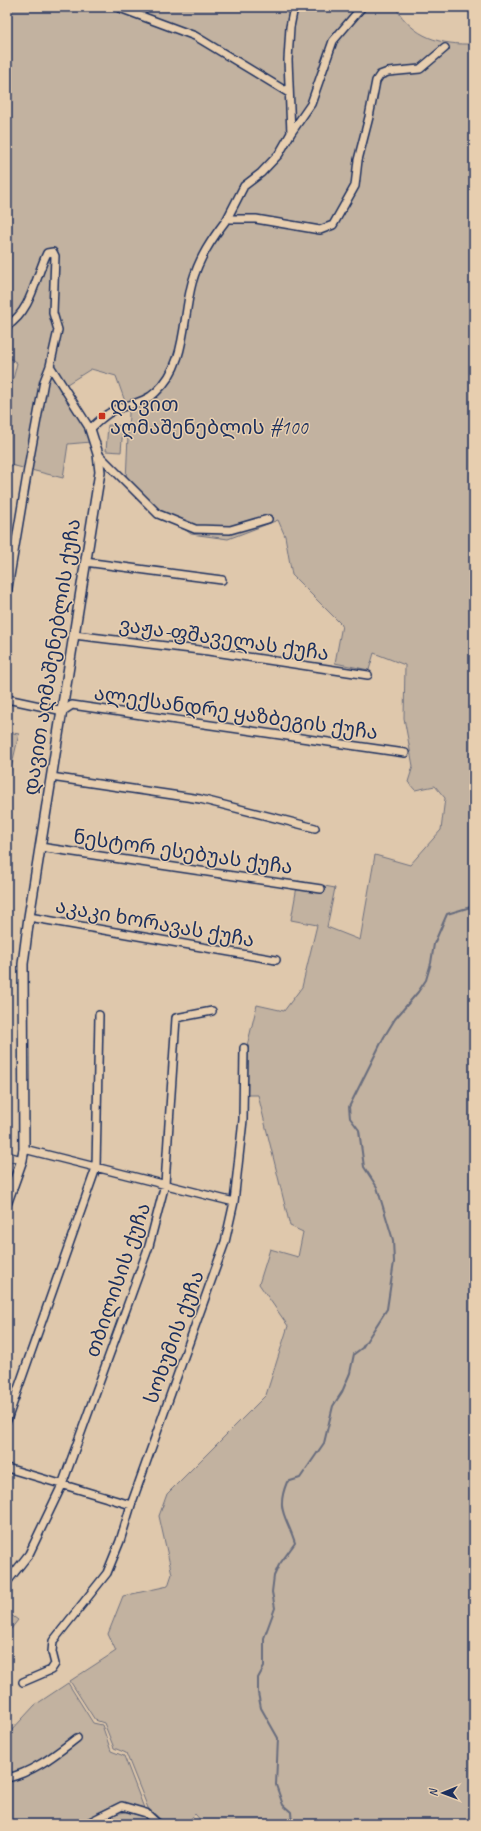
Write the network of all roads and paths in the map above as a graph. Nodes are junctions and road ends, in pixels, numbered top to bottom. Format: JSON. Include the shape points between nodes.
{"nodes":[{"id":1,"x":117,"y":7,"type":"edge"},
{"id":2,"x":294,"y":7,"type":"edge"},
{"id":3,"x":362,"y":7,"type":"edge"},
{"id":4,"x":445,"y":48,"type":"dead end"},
{"id":5,"x":289,"y":93,"type":"junction"},
{"id":6,"x":291,"y":133,"type":"junction"},
{"id":7,"x":227,"y":220,"type":"junction"},
{"id":8,"x":7,"y":326,"type":"edge"},
{"id":9,"x":50,"y":366,"type":"junction"},
{"id":10,"x":90,"y":429,"type":"junction"},
{"id":11,"x":98,"y":454,"type":"junction"},
{"id":12,"x":268,"y":519,"type":"dead end"},
{"id":13,"x":85,"y":562,"type":"junction"},
{"id":14,"x":222,"y":580,"type":"dead end"},
{"id":15,"x":7,"y":594,"type":"edge"},
{"id":16,"x":74,"y":635,"type":"junction"},
{"id":17,"x":368,"y":675,"type":"dead end"},
{"id":18,"x":7,"y":699,"type":"edge"},
{"id":19,"x":63,"y":711,"type":"junction"},
{"id":20,"x":405,"y":753,"type":"dead end"},
{"id":21,"x":51,"y":777,"type":"junction"},
{"id":22,"x":315,"y":828,"type":"dead end"},
{"id":23,"x":40,"y":847,"type":"junction"},
{"id":24,"x":322,"y":889,"type":"dead end"},
{"id":25,"x":29,"y":917,"type":"junction"},
{"id":26,"x":276,"y":960,"type":"dead end"},
{"id":27,"x":212,"y":1011,"type":"dead end"},
{"id":28,"x":99,"y":1015,"type":"dead end"},
{"id":29,"x":244,"y":1048,"type":"dead end"},
{"id":30,"x":24,"y":1149,"type":"junction"},
{"id":31,"x":7,"y":1156,"type":"edge"},
{"id":32,"x":22,"y":1160,"type":"junction"},
{"id":33,"x":96,"y":1168,"type":"junction"},
{"id":34,"x":164,"y":1184,"type":"junction"},
{"id":35,"x":7,"y":1202,"type":"edge"},
{"id":36,"x":234,"y":1202,"type":"junction"},
{"id":37,"x":7,"y":1420,"type":"edge"},
{"id":38,"x":7,"y":1468,"type":"edge"},
{"id":39,"x":62,"y":1485,"type":"junction"},
{"id":40,"x":131,"y":1505,"type":"junction"},
{"id":41,"x":7,"y":1582,"type":"edge"},
{"id":42,"x":23,"y":1682,"type":"dead end"},
{"id":43,"x":78,"y":1738,"type":"dead end"},
{"id":44,"x":7,"y":1778,"type":"edge"},
{"id":45,"x":86,"y":1824,"type":"edge"},
{"id":46,"x":158,"y":1824,"type":"edge"}],
"edges":[{"from":1,"to":5,"type":"street","via":[[195,36]]},
{"from":2,"to":5,"type":"street","via":[[290,27]]},
{"from":3,"to":6,"type":"street","via":[[333,41],[311,104]]},
{"from":4,"to":7,"type":"street","via":[[420,69],[388,72],[380,75],[376,81],[354,186],[333,224],[320,230],[256,218]]},
{"from":5,"to":6,"type":"street"},
{"from":6,"to":7,"type":"street","via":[[280,154],[244,186]]},
{"from":7,"to":10,"type":"street","via":[[206,247],[192,284],[184,335],[172,373],[156,393],[115,409]]},
{"from":8,"to":9,"type":"street","via":[[29,301],[47,253],[52,252],[55,256],[53,312],[58,330]]},
{"from":9,"to":10,"type":"street","name":"დავით აღმაშენებლის ქუჩა"},
{"from":9,"to":15,"type":"street","via":[[44,381]]},
{"from":10,"to":11,"type":"street","name":"დავით აღმაშენებლის ქუჩა"},
{"from":11,"to":12,"type":"street","via":[[158,514],[196,529],[230,530]]},
{"from":11,"to":13,"type":"street","name":"დავით აღმაშენებლის ქუჩა","via":[[100,472]]},
{"from":13,"to":14,"type":"street"},
{"from":13,"to":16,"type":"street","name":"დავით აღმაშენებლის ქუჩა"},
{"from":16,"to":17,"type":"street","name":"ვაჟა-ფშაველას ქუჩა","via":[[208,651]]},
{"from":16,"to":19,"type":"street","name":"დავით აღმაშენებლის ქუჩა"},
{"from":18,"to":19,"type":"street"},
{"from":19,"to":20,"type":"street","name":"ალექსანდრე ყაზბეგის ქუჩა","via":[[72,706]]},
{"from":19,"to":21,"type":"street","name":"დავით აღმაშენებლის ქუჩა"},
{"from":21,"to":22,"type":"street","via":[[200,799]]},
{"from":21,"to":23,"type":"street","name":"დავით აღმაშენებლის ქუჩა"},
{"from":23,"to":24,"type":"street","name":"ნესტორ ესებუას ქუჩა"},
{"from":23,"to":25,"type":"street","name":"დავით აღმაშენებლის ქუჩა"},
{"from":25,"to":26,"type":"street","name":"აკაკი ხორავას ქუჩა"},
{"from":25,"to":30,"type":"street","name":"დავით აღმაშენებლის ქუჩა","via":[[24,964]]},
{"from":27,"to":34,"type":"street","name":"თბილისის ქუჩა","via":[[176,1018]]},
{"from":28,"to":33,"type":"street"},
{"from":29,"to":36,"type":"street","name":"სოხუმის ქუჩა","via":[[243,1120]]},
{"from":30,"to":32,"type":"street","name":"დავით აღმაშენებლის ქუჩა"},
{"from":30,"to":33,"type":"street"},
{"from":31,"to":32,"type":"street"},
{"from":32,"to":35,"type":"street","name":"დავით აღმაშენებლის ქუჩა"},
{"from":33,"to":34,"type":"street"},
{"from":33,"to":37,"type":"street"},
{"from":34,"to":36,"type":"street"},
{"from":34,"to":39,"type":"street","name":"თბილისის ქუჩა","via":[[149,1246]]},
{"from":36,"to":40,"type":"street","name":"სოხუმის ქუჩა","via":[[225,1242]]},
{"from":38,"to":39,"type":"street"},
{"from":39,"to":40,"type":"street"},
{"from":39,"to":41,"type":"street","name":"თბილისის ქუჩა","via":[[29,1554]]},
{"from":40,"to":42,"type":"street","name":"სოხუმის ქუჩა","via":[[107,1573],[53,1641],[55,1664],[51,1670]]},
{"from":43,"to":44,"type":"street","via":[[35,1766]]},
{"from":45,"to":46,"type":"street","via":[[122,1806],[146,1813]]}]}
